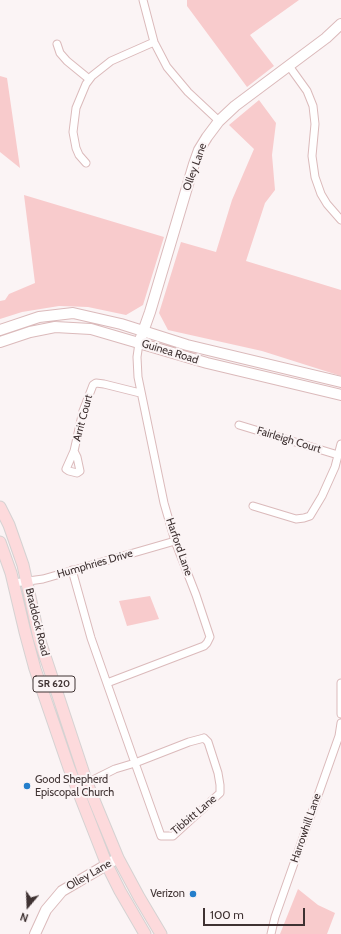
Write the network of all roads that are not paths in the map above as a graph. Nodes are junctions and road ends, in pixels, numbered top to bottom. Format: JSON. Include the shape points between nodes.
{"nodes":[{"id":1,"x":143,"y":0,"type":"edge"},
{"id":2,"x":341,"y":24,"type":"edge"},
{"id":3,"x":154,"y":42,"type":"junction"},
{"id":4,"x":57,"y":44,"type":"dead end"},
{"id":5,"x":289,"y":66,"type":"junction"},
{"id":6,"x":89,"y":80,"type":"junction"},
{"id":7,"x":219,"y":121,"type":"junction"},
{"id":8,"x":86,"y":163,"type":"dead end"},
{"id":9,"x":341,"y":220,"type":"edge"},
{"id":10,"x":0,"y":330,"type":"edge"},
{"id":11,"x":144,"y":332,"type":"junction"},
{"id":12,"x":0,"y":342,"type":"edge"},
{"id":13,"x":139,"y":343,"type":"junction"},
{"id":14,"x":341,"y":382,"type":"edge"},
{"id":15,"x":140,"y":393,"type":"junction"},
{"id":16,"x":341,"y":395,"type":"edge"},
{"id":17,"x":239,"y":425,"type":"dead end"},
{"id":18,"x":341,"y":444,"type":"edge"},
{"id":19,"x":74,"y":451,"type":"dead end"},
{"id":20,"x":338,"y":455,"type":"junction"},
{"id":21,"x":253,"y":506,"type":"dead end"},
{"id":22,"x":0,"y":507,"type":"edge"},
{"id":23,"x":175,"y":541,"type":"junction"},
{"id":24,"x":0,"y":542,"type":"edge"},
{"id":25,"x":72,"y":570,"type":"junction"},
{"id":26,"x":27,"y":582,"type":"junction"},
{"id":27,"x":14,"y":583,"type":"junction"},
{"id":28,"x":107,"y":683,"type":"junction"},
{"id":29,"x":341,"y":683,"type":"edge"},
{"id":30,"x":341,"y":714,"type":"edge"},
{"id":31,"x":341,"y":723,"type":"edge"},
{"id":32,"x":55,"y":728,"type":"junction"},
{"id":33,"x":76,"y":750,"type":"junction"},
{"id":34,"x":135,"y":763,"type":"junction"},
{"id":35,"x":87,"y":783,"type":"junction"},
{"id":36,"x":118,"y":858,"type":"junction"},
{"id":37,"x":107,"y":865,"type":"junction"},
{"id":38,"x":35,"y":934,"type":"edge"},
{"id":39,"x":146,"y":934,"type":"edge"},
{"id":40,"x":161,"y":934,"type":"edge"},
{"id":41,"x":271,"y":934,"type":"edge"}],
"edges":[{"from":1,"to":3,"type":"street"},
{"from":2,"to":5,"type":"main road","name":"Olley Lane"},
{"from":3,"to":6,"type":"street","via":[[111,61]]},
{"from":3,"to":7,"type":"street","via":[[175,78]]},
{"from":4,"to":6,"type":"street","via":[[67,61]]},
{"from":5,"to":7,"type":"main road","name":"Olley Lane"},
{"from":5,"to":9,"type":"street","via":[[307,91],[313,106],[315,124],[312,156],[315,177],[327,204]]},
{"from":6,"to":8,"type":"street","via":[[76,108],[73,132],[76,148]]},
{"from":7,"to":11,"type":"main road","name":"Olley Lane","via":[[206,137],[194,164]]},
{"from":10,"to":11,"type":"main road","name":"Guinea Road","via":[[39,317],[73,313]]},
{"from":11,"to":13,"type":"main road","name":"Olley Lane"},
{"from":11,"to":14,"type":"main road","name":"Guinea Road","via":[[187,345]]},
{"from":12,"to":13,"type":"main road","name":"Guinea Road","via":[[55,327],[92,329]]},
{"from":13,"to":15,"type":"street","name":"Harford Lane","via":[[137,370]]},
{"from":13,"to":16,"type":"main road","name":"Guinea Road","via":[[207,363]]},
{"from":15,"to":19,"type":"street","name":"Arrit Court","via":[[104,384],[93,385],[83,411]]},
{"from":15,"to":23,"type":"street","name":"Harford Lane"},
{"from":17,"to":20,"type":"street","name":"Fairleigh Court"},
{"from":18,"to":20,"type":"street"},
{"from":20,"to":21,"type":"street","via":[[322,496],[310,516],[296,519]]},
{"from":22,"to":26,"type":"main road","name":"Braddock Road","number":"SR 620"},
{"from":23,"to":25,"type":"street","name":"Humphries Drive"},
{"from":23,"to":28,"type":"street","name":"Harford Lane","via":[[210,637],[208,643]]},
{"from":24,"to":27,"type":"main road","name":"Braddock Road","number":"SR 620"},
{"from":25,"to":26,"type":"street","name":"Humphries Drive"},
{"from":25,"to":28,"type":"street","name":"Tibbitt Lane"},
{"from":26,"to":27,"type":"street","name":"Humphries Drive"},
{"from":26,"to":33,"type":"main road","name":"Braddock Road","number":"SR 620","via":[[39,638]]},
{"from":27,"to":32,"type":"main road","name":"Braddock Road","number":"SR 620","via":[[35,669]]},
{"from":28,"to":34,"type":"street","name":"Tibbitt Lane"},
{"from":29,"to":30,"type":"street"},
{"from":31,"to":41,"type":"street","name":"Harrowhill Lane","via":[[339,736]]},
{"from":32,"to":33,"type":"main road","via":[[62,731],[70,748]]},
{"from":32,"to":37,"type":"main road","name":"Braddock Road","number":"SR 620"},
{"from":33,"to":35,"type":"main road","name":"Braddock Road","number":"SR 620"},
{"from":34,"to":34,"type":"street","name":"Tibbitt Lane","via":[[204,738],[208,742],[218,773],[220,793],[173,836],[163,837]]},
{"from":34,"to":35,"type":"street","name":"Tibbitt Lane","via":[[115,769]]},
{"from":35,"to":36,"type":"main road","name":"Braddock Road","number":"SR 620"},
{"from":36,"to":37,"type":"main road","name":"Olley Lane"},
{"from":36,"to":40,"type":"main road","name":"Braddock Road","number":"SR 620"},
{"from":37,"to":38,"type":"main road","name":"Olley Lane","via":[[55,897]]},
{"from":37,"to":39,"type":"main road","name":"Braddock Road","number":"SR 620"}]}
